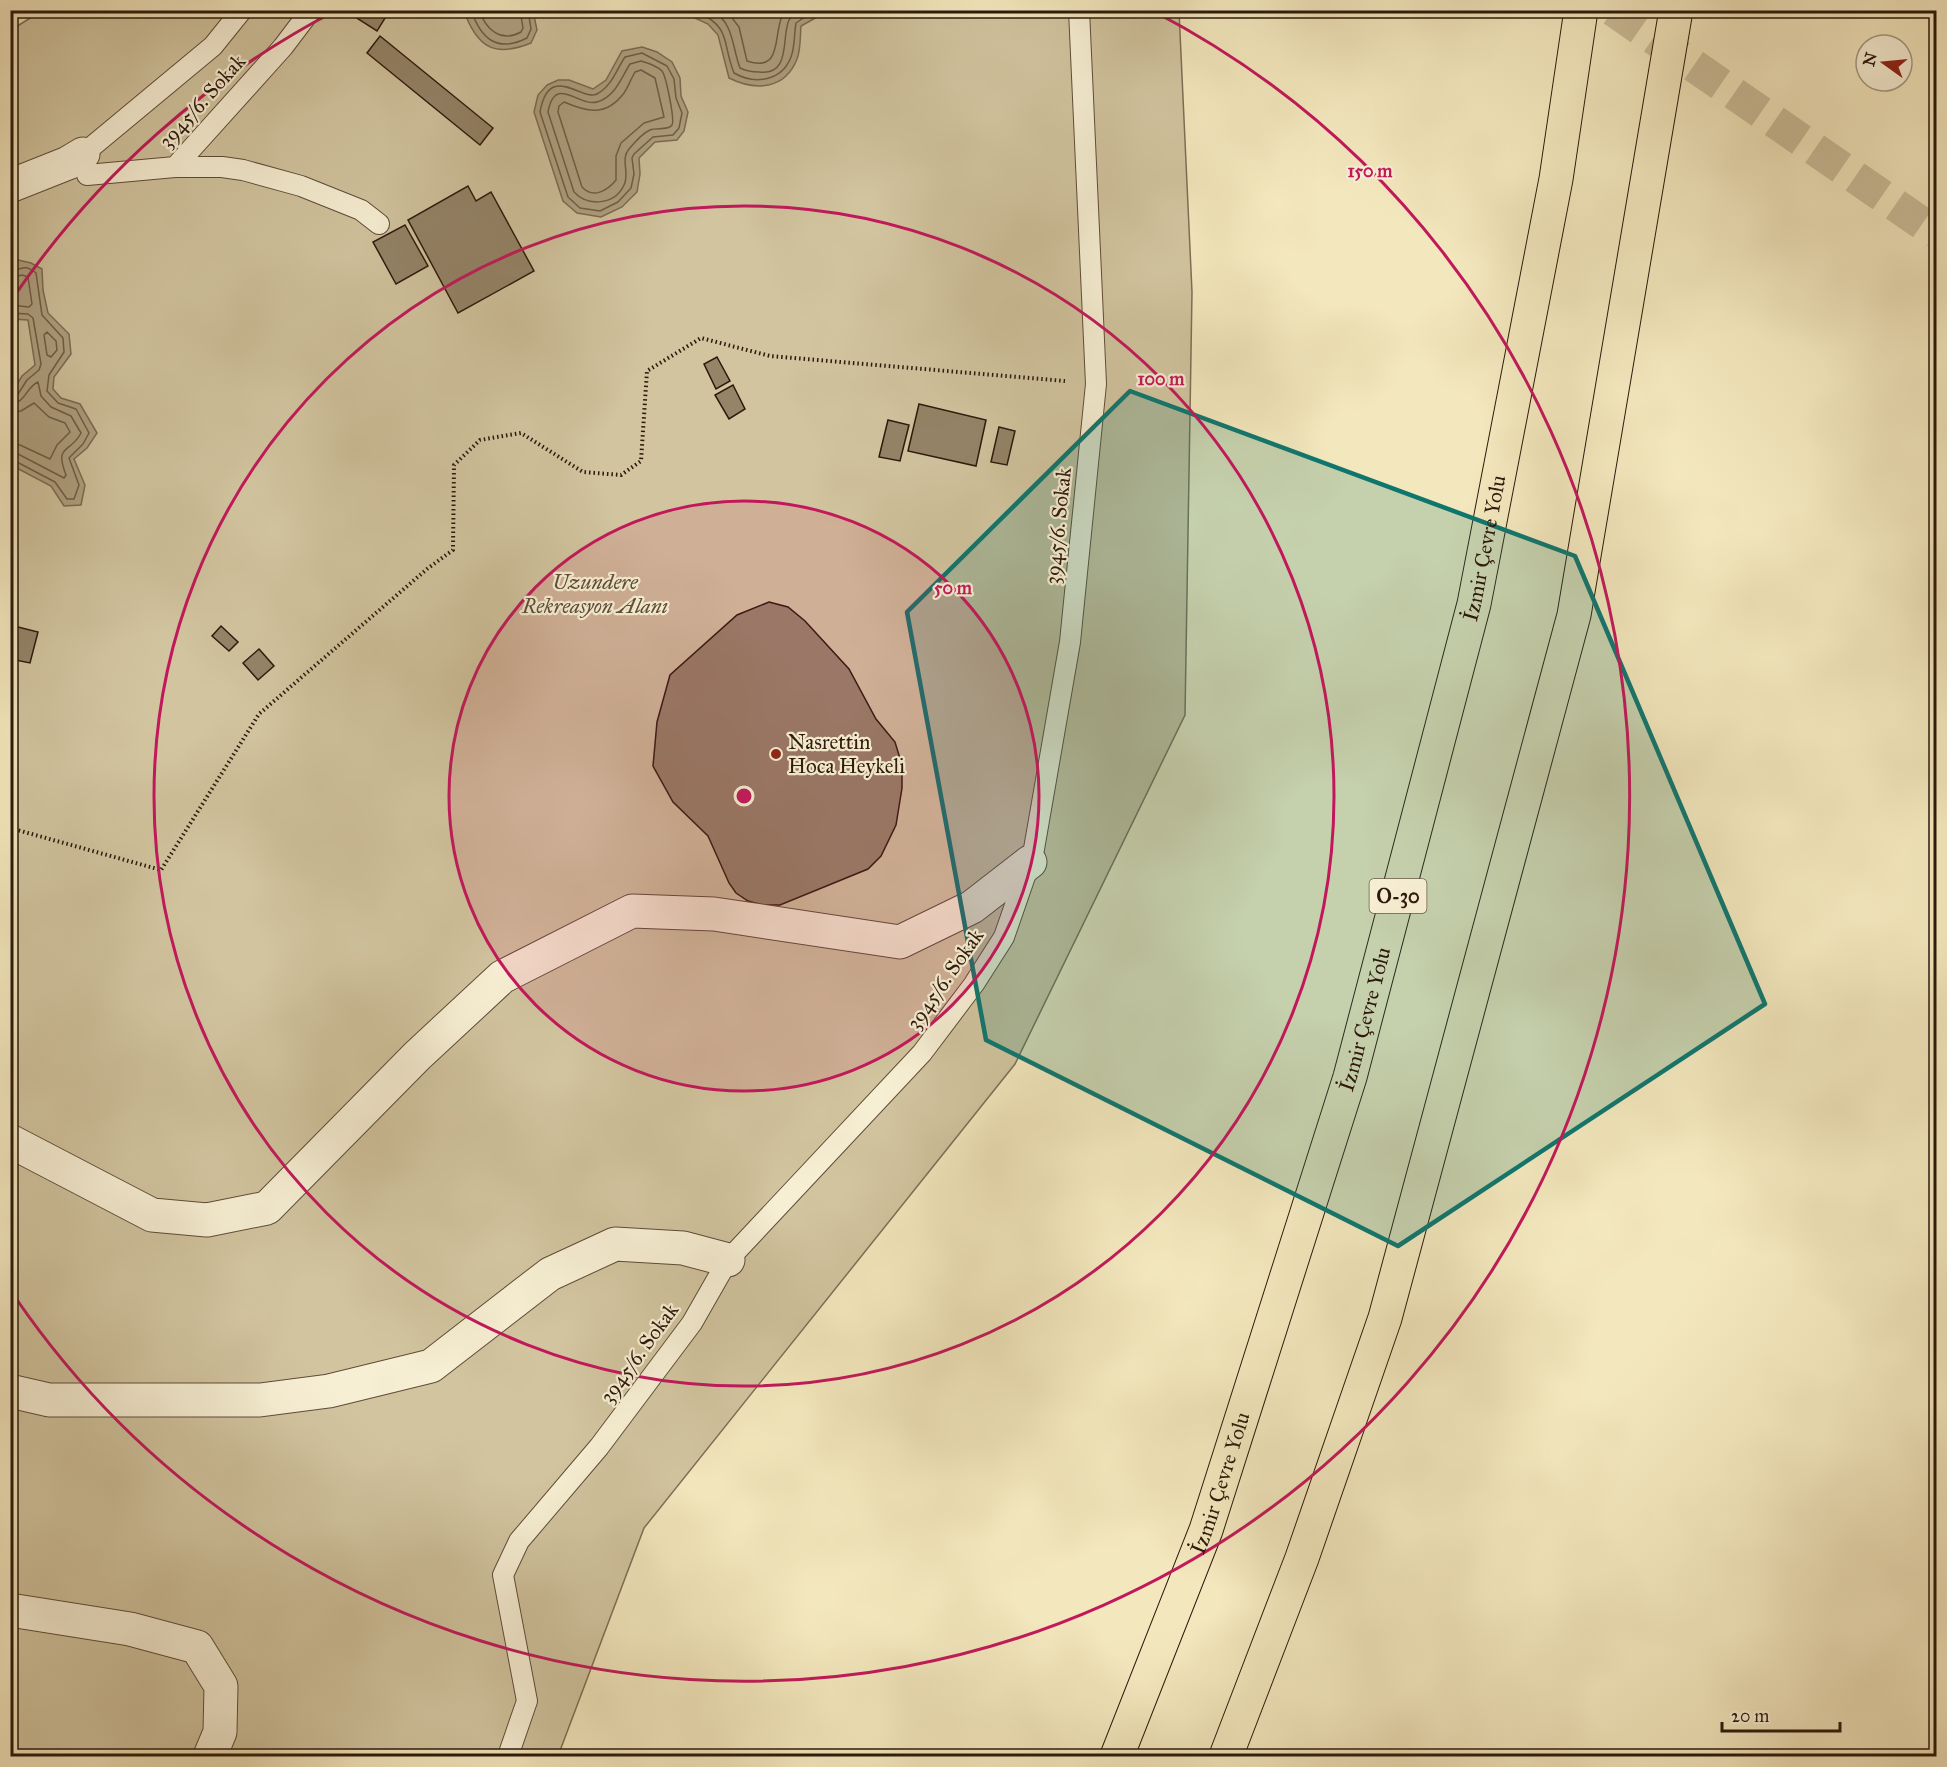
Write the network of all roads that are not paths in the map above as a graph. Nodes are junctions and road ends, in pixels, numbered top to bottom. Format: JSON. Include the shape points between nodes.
{"nodes":[{"id":1,"x":243,"y":10,"type":"edge"},
{"id":2,"x":311,"y":10,"type":"edge"},
{"id":3,"x":1079,"y":10,"type":"edge"},
{"id":4,"x":1581,"y":10,"type":"edge"},
{"id":5,"x":1676,"y":10,"type":"edge"},
{"id":6,"x":83,"y":154,"type":"junction"},
{"id":7,"x":176,"y":167,"type":"junction"},
{"id":8,"x":10,"y":186,"type":"edge"},
{"id":9,"x":379,"y":224,"type":"dead end"},
{"id":10,"x":1030,"y":862,"type":"junction"},
{"id":11,"x":10,"y":1142,"type":"edge"},
{"id":12,"x":728,"y":1260,"type":"junction"},
{"id":13,"x":10,"y":1390,"type":"edge"},
{"id":14,"x":10,"y":1610,"type":"edge"},
{"id":15,"x":210,"y":1756,"type":"edge"},
{"id":16,"x":508,"y":1756,"type":"edge"},
{"id":17,"x":1117,"y":1756,"type":"edge"},
{"id":18,"x":1226,"y":1756,"type":"edge"}],
"edges":[{"from":1,"to":6,"type":"lane","name":"3945/6. Sokak","via":[[213,46]]},
{"from":2,"to":7,"type":"lane","name":"3945/6. Sokak"},
{"from":3,"to":10,"type":"lane","name":"3945/6. Sokak","via":[[1096,384],[1070,642]]},
{"from":4,"to":17,"type":"highway","name":"İzmir Çevre Yolu","number":"O-30","via":[[1556,178],[1474,604],[1350,1077],[1206,1530]]},
{"from":5,"to":18,"type":"highway","via":[[1574,615],[1385,1318],[1302,1558]]},
{"from":6,"to":7,"type":"lane","name":"3945/6. Sokak","via":[[87,175]]},
{"from":6,"to":8,"type":"street"},
{"from":7,"to":9,"type":"lane","via":[[243,170],[302,186],[361,210]]},
{"from":10,"to":11,"type":"street","via":[[972,907],[900,942],[714,914],[632,910],[502,977],[417,1056],[267,1209],[207,1220],[152,1215]]},
{"from":10,"to":12,"type":"lane","name":"3945/6. Sokak","via":[[1004,937],[975,984],[922,1053]]},
{"from":12,"to":13,"type":"street","via":[[682,1248],[615,1244],[550,1274],[431,1366],[329,1391],[260,1400],[49,1400]]},
{"from":12,"to":16,"type":"lane","name":"3945/6. Sokak","via":[[692,1323],[599,1447],[519,1541],[503,1575],[527,1701]]},
{"from":14,"to":15,"type":"street","via":[[130,1629],[197,1647],[221,1686],[220,1732]]}]}
